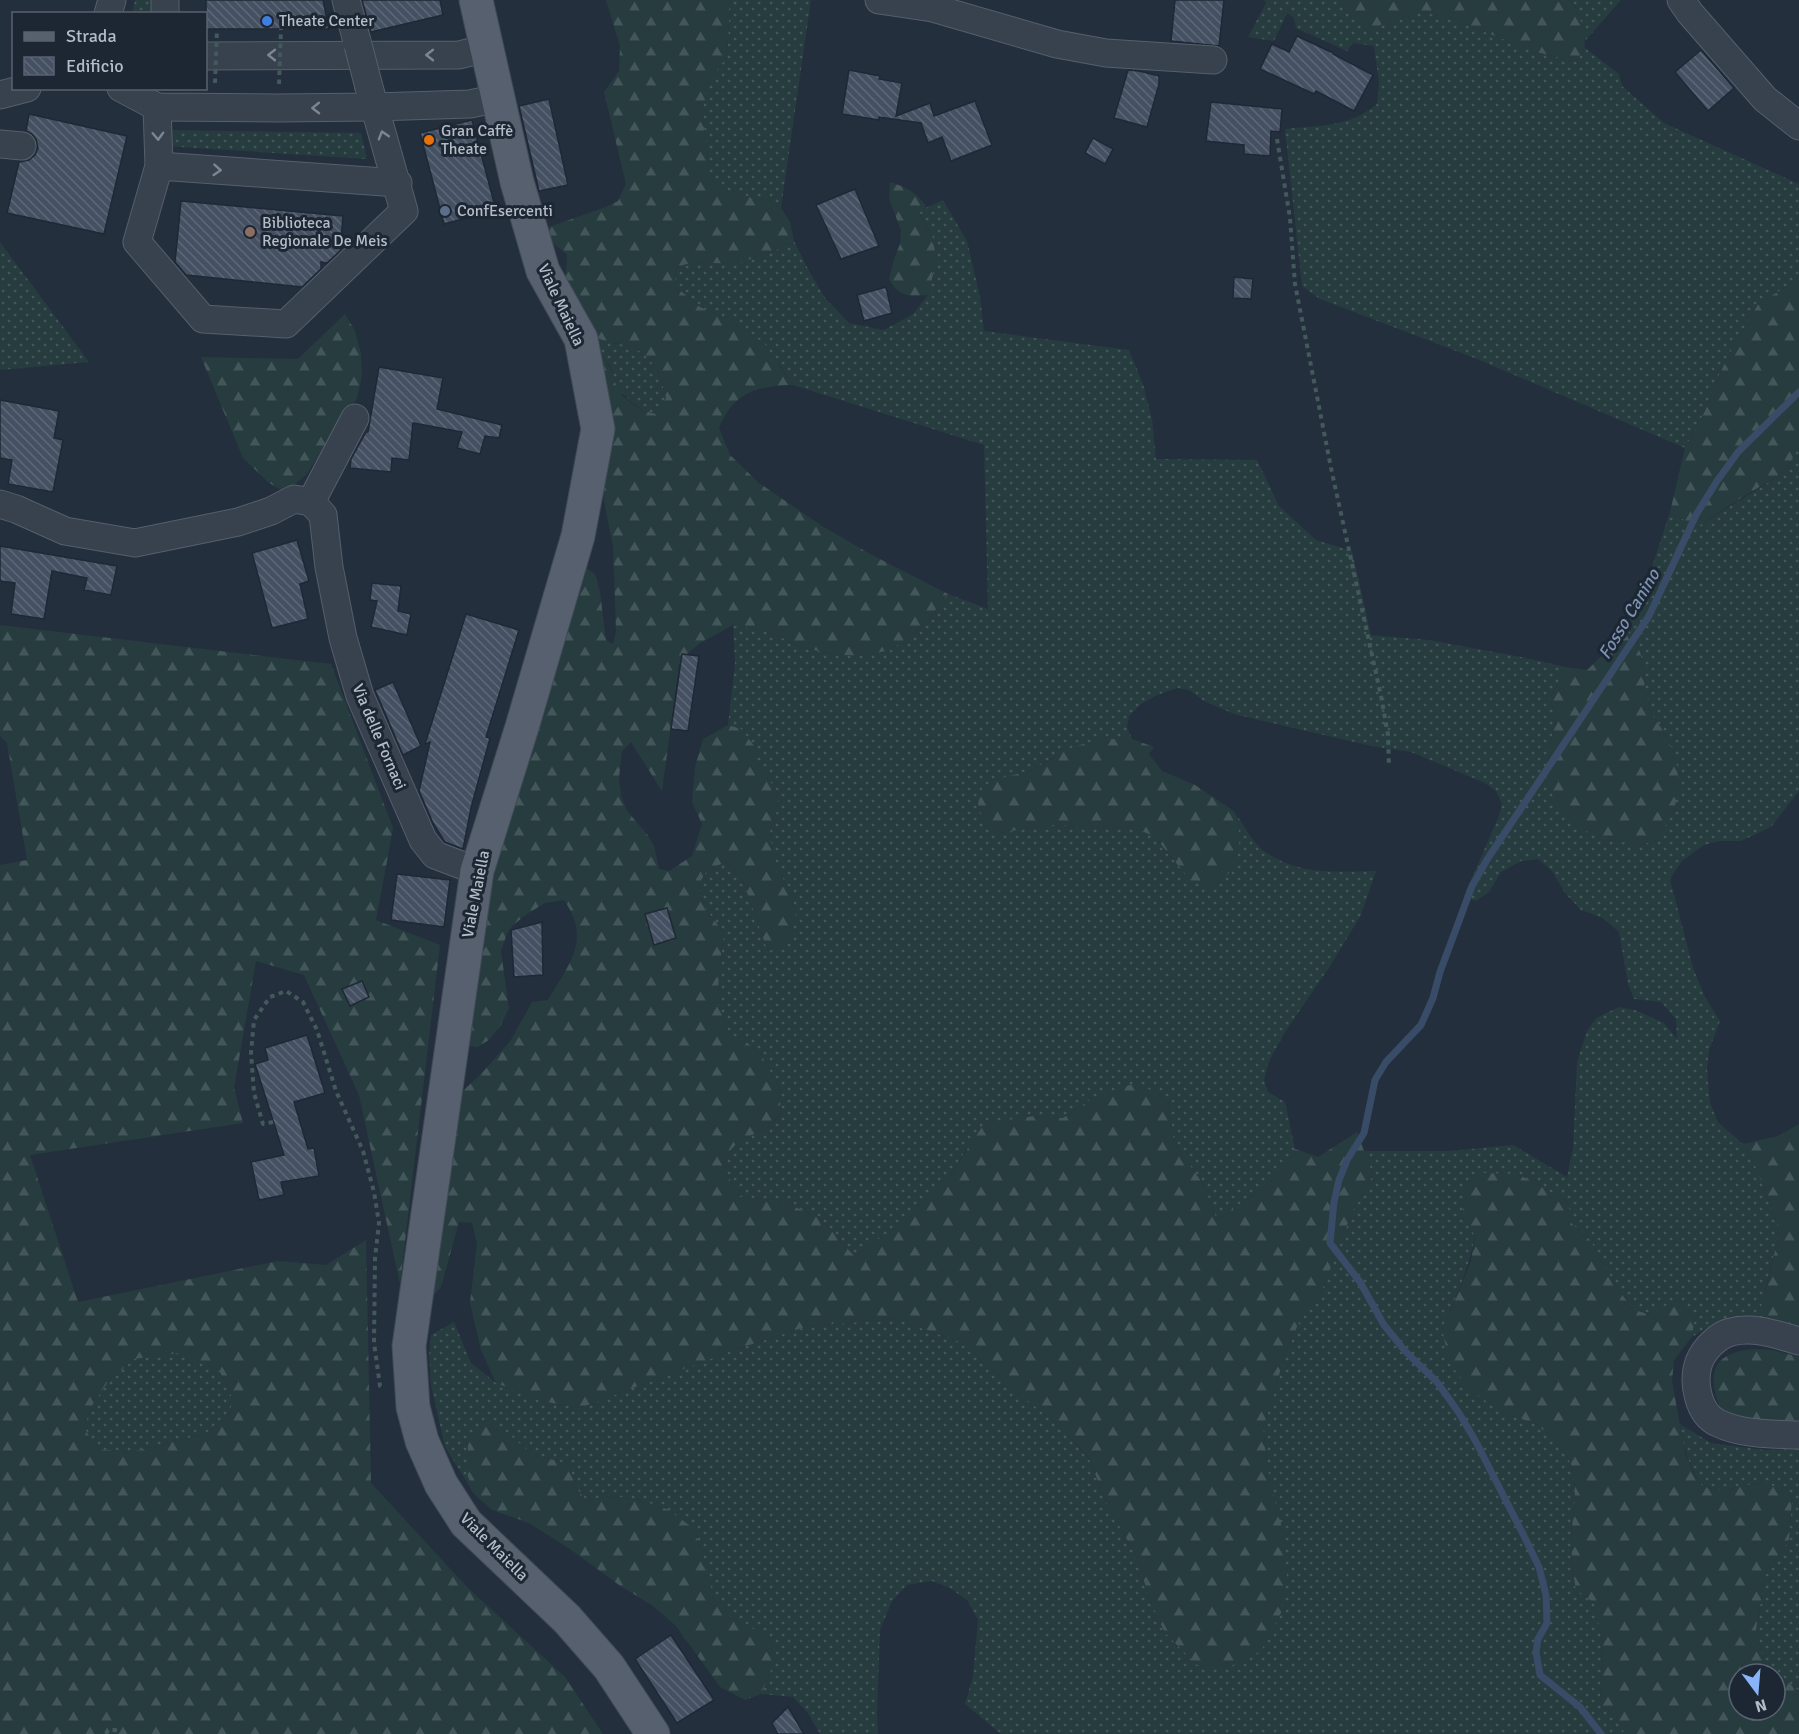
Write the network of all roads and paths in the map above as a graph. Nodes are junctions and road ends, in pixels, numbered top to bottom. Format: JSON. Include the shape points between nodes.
{"nodes":[{"id":1,"x":346,"y":0,"type":"edge"},
{"id":2,"x":476,"y":0,"type":"edge"},
{"id":3,"x":879,"y":0,"type":"edge"},
{"id":4,"x":1681,"y":0,"type":"edge"},
{"id":5,"x":217,"y":29,"type":"dead end"},
{"id":6,"x":281,"y":29,"type":"dead end"},
{"id":7,"x":487,"y":48,"type":"junction"},
{"id":8,"x":207,"y":56,"type":"edge"},
{"id":9,"x":1213,"y":60,"type":"dead end"},
{"id":10,"x":215,"y":83,"type":"dead end"},
{"id":11,"x":279,"y":84,"type":"dead end"},
{"id":12,"x":19,"y":90,"type":"edge"},
{"id":13,"x":125,"y":90,"type":"edge"},
{"id":14,"x":0,"y":95,"type":"edge"},
{"id":15,"x":372,"y":97,"type":"junction"},
{"id":16,"x":498,"y":98,"type":"junction"},
{"id":17,"x":157,"y":107,"type":"junction"},
{"id":18,"x":1799,"y":126,"type":"edge"},
{"id":19,"x":1278,"y":139,"type":"dead end"},
{"id":20,"x":159,"y":166,"type":"junction"},
{"id":21,"x":398,"y":183,"type":"junction"},
{"id":22,"x":355,"y":418,"type":"dead end"},
{"id":23,"x":311,"y":502,"type":"junction"},
{"id":24,"x":0,"y":504,"type":"edge"},
{"id":25,"x":1389,"y":768,"type":"dead end"},
{"id":26,"x":477,"y":872,"type":"junction"},
{"id":27,"x":273,"y":1122,"type":"dead end"},
{"id":28,"x":1799,"y":1341,"type":"edge"},
{"id":29,"x":413,"y":1407,"type":"junction"},
{"id":30,"x":1799,"y":1435,"type":"edge"},
{"id":31,"x":106,"y":1734,"type":"edge"},
{"id":32,"x":129,"y":1734,"type":"edge"},
{"id":33,"x":653,"y":1734,"type":"edge"}],
"edges":[{"from":1,"to":15,"type":"street","bridge":true},
{"from":2,"to":7,"type":"main road","name":"Viale Maiella"},
{"from":3,"to":9,"type":"street","via":[[933,8],[1057,44],[1106,53]]},
{"from":4,"to":18,"type":"street","via":[[1765,99]]},
{"from":5,"to":10,"type":"path","bridge":true},
{"from":6,"to":11,"type":"path","bridge":true},
{"from":7,"to":8,"type":"street","one_way":true,"via":[[459,56]]},
{"from":7,"to":16,"type":"main road","name":"Viale Maiella"},
{"from":12,"to":14,"type":"street"},
{"from":13,"to":17,"type":"street"},
{"from":15,"to":16,"type":"street","via":[[470,104]]},
{"from":15,"to":17,"type":"street","one_way":true,"via":[[278,108]]},
{"from":21,"to":15,"type":"street","one_way":true},
{"from":16,"to":26,"type":"main road","name":"Viale Maiella","via":[[543,271],[581,339],[598,429],[578,536]]},
{"from":17,"to":20,"type":"street","one_way":true},
{"from":19,"to":25,"type":"path","via":[[1296,284],[1381,696]]},
{"from":20,"to":21,"type":"street","one_way":true},
{"from":20,"to":21,"type":"street","via":[[137,242],[203,319],[285,324],[404,211]]},
{"from":22,"to":23,"type":"street"},
{"from":23,"to":24,"type":"street","via":[[294,499],[237,522],[135,543],[65,531]]},
{"from":23,"to":26,"type":"street","name":"Via delle Fornaci","via":[[323,515],[343,638],[360,696],[423,840],[435,855]]},
{"from":26,"to":29,"type":"main road","name":"Viale Maiella","via":[[409,1346]]},
{"from":27,"to":29,"type":"path","via":[[263,1124],[254,1093],[254,1020],[270,997],[286,991],[303,1002],[317,1030],[336,1091],[363,1151],[380,1223],[375,1258],[374,1343],[380,1386]]},
{"from":28,"to":30,"type":"street","via":[[1756,1330],[1729,1332],[1707,1349],[1698,1363],[1696,1389],[1701,1407],[1715,1422],[1734,1430]]},
{"from":29,"to":33,"type":"main road","name":"Viale Maiella","via":[[422,1441],[441,1484],[466,1523],[567,1618],[609,1667]]},
{"from":31,"to":32,"type":"path","via":[[108,1730]]}]}
